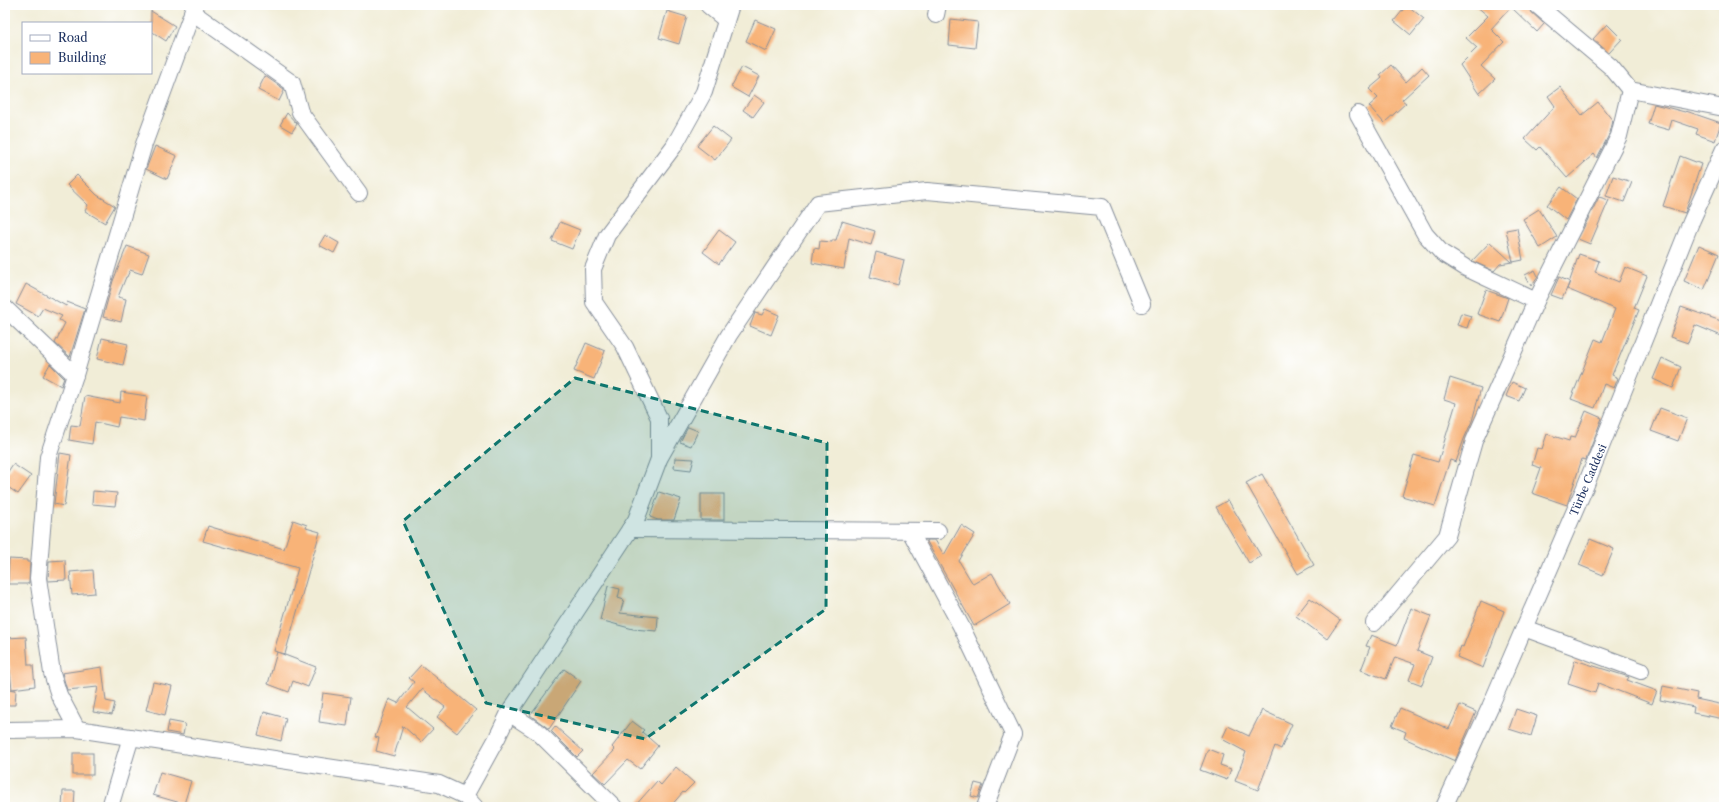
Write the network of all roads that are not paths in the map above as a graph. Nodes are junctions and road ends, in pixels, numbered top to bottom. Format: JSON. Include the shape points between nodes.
{"nodes":[{"id":1,"x":708,"y":5,"type":"edge"},
{"id":2,"x":1537,"y":5,"type":"edge"},
{"id":3,"x":193,"y":8,"type":"edge"},
{"id":4,"x":729,"y":13,"type":"edge"},
{"id":5,"x":1630,"y":90,"type":"junction"},
{"id":6,"x":1724,"y":108,"type":"edge"},
{"id":7,"x":1358,"y":114,"type":"dead end"},
{"id":8,"x":1724,"y":149,"type":"edge"},
{"id":9,"x":359,"y":193,"type":"dead end"},
{"id":10,"x":1536,"y":301,"type":"junction"},
{"id":11,"x":1142,"y":304,"type":"dead end"},
{"id":12,"x":5,"y":308,"type":"edge"},
{"id":13,"x":75,"y":376,"type":"junction"},
{"id":14,"x":659,"y":459,"type":"junction"},
{"id":15,"x":630,"y":529,"type":"junction"},
{"id":16,"x":910,"y":531,"type":"junction"},
{"id":17,"x":938,"y":531,"type":"dead end"},
{"id":18,"x":1374,"y":622,"type":"dead end"},
{"id":19,"x":1524,"y":628,"type":"junction"},
{"id":20,"x":1641,"y":671,"type":"dead end"},
{"id":21,"x":509,"y":713,"type":"junction"},
{"id":22,"x":77,"y":729,"type":"junction"},
{"id":23,"x":5,"y":730,"type":"edge"},
{"id":24,"x":131,"y":737,"type":"junction"},
{"id":25,"x":470,"y":802,"type":"edge"},
{"id":26,"x":110,"y":807,"type":"edge"},
{"id":27,"x":614,"y":807,"type":"edge"},
{"id":28,"x":985,"y":807,"type":"edge"},
{"id":29,"x":1444,"y":807,"type":"edge"}],
"edges":[{"from":1,"to":4,"type":"street"},
{"from":2,"to":5,"type":"street","via":[[1611,67]]},
{"from":3,"to":9,"type":"street","via":[[292,83],[300,112]]},
{"from":3,"to":13,"type":"street","via":[[144,144]]},
{"from":4,"to":14,"type":"street","via":[[704,92],[674,146],[607,235],[594,269],[594,302],[625,347],[658,418]]},
{"from":5,"to":6,"type":"street"},
{"from":5,"to":10,"type":"street","via":[[1619,136]]},
{"from":7,"to":10,"type":"street","via":[[1425,234],[1442,253],[1466,268]]},
{"from":8,"to":19,"type":"street","name":"Türbe Caddesi","via":[[1611,425]]},
{"from":10,"to":18,"type":"street","via":[[1474,441],[1447,536]]},
{"from":11,"to":14,"type":"street","via":[[1102,207],[927,190],[818,202],[729,335]]},
{"from":12,"to":13,"type":"street"},
{"from":13,"to":22,"type":"street","via":[[48,457],[38,578],[52,673],[59,695]]},
{"from":14,"to":15,"type":"street","via":[[636,520]]},
{"from":15,"to":16,"type":"street"},
{"from":15,"to":21,"type":"street"},
{"from":16,"to":17,"type":"street"},
{"from":16,"to":28,"type":"street","via":[[961,626],[1013,734]]},
{"from":19,"to":20,"type":"street"},
{"from":19,"to":29,"type":"street","name":"Türbe Caddesi"},
{"from":21,"to":25,"type":"street"},
{"from":21,"to":27,"type":"street","via":[[538,732]]},
{"from":22,"to":23,"type":"street"},
{"from":22,"to":24,"type":"street"},
{"from":24,"to":25,"type":"street","via":[[439,784]]},
{"from":24,"to":26,"type":"street"}]}
